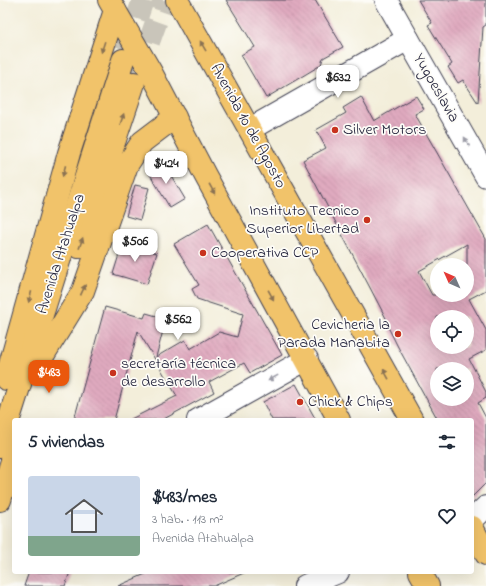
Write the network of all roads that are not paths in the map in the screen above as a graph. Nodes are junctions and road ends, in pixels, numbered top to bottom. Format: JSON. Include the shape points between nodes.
{"nodes":[{"id":1,"x":386,"y":0,"type":"edge"},
{"id":2,"x":180,"y":2,"type":"edge"},
{"id":3,"x":112,"y":5,"type":"edge"},
{"id":4,"x":408,"y":39,"type":"junction"},
{"id":5,"x":123,"y":60,"type":"tunnel mouth"},
{"id":6,"x":134,"y":83,"type":"tunnel mouth"},
{"id":7,"x":175,"y":117,"type":"junction"},
{"id":8,"x":250,"y":129,"type":"junction"},
{"id":9,"x":486,"y":176,"type":"edge"},
{"id":10,"x":41,"y":359,"type":"junction"},
{"id":11,"x":307,"y":360,"type":"junction"},
{"id":12,"x":0,"y":398,"type":"edge"},
{"id":13,"x":25,"y":418,"type":"edge"},
{"id":14,"x":202,"y":418,"type":"edge"},
{"id":15,"x":338,"y":418,"type":"edge"},
{"id":16,"x":411,"y":418,"type":"edge"},
{"id":17,"x":0,"y":447,"type":"edge"},
{"id":18,"x":12,"y":461,"type":"edge"},
{"id":19,"x":0,"y":500,"type":"edge"},
{"id":20,"x":486,"y":507,"type":"edge"},
{"id":21,"x":474,"y":518,"type":"edge"},
{"id":22,"x":474,"y":531,"type":"edge"},
{"id":23,"x":486,"y":554,"type":"edge"},
{"id":24,"x":333,"y":574,"type":"edge"},
{"id":25,"x":421,"y":574,"type":"edge"},
{"id":26,"x":305,"y":586,"type":"edge"},
{"id":27,"x":428,"y":586,"type":"edge"}],
"edges":[{"from":1,"to":4,"type":"street","name":"Yugoeslavia"},
{"from":8,"to":2,"type":"main road","name":"Avenida 10 de Agosto","one_way":true},
{"from":3,"to":7,"type":"main road"},
{"from":3,"to":12,"type":"main road","name":"Avenida Atahualpa","one_way":true},
{"from":4,"to":8,"type":"street"},
{"from":9,"to":4,"type":"street","name":"Yugoeslavia","one_way":true},
{"from":5,"to":17,"type":"main road","name":"Avenida Atahualpa"},
{"from":10,"to":6,"type":"main road","name":"Avenida Atahualpa","one_way":true},
{"from":10,"to":7,"type":"main road","one_way":true,"via":[[83,291],[127,165],[142,142]]},
{"from":7,"to":11,"type":"main road","one_way":true},
{"from":16,"to":8,"type":"main road","name":"Avenida 10 de Agosto","one_way":true},
{"from":10,"to":13,"type":"main road","name":"Avenida Atahualpa"},
{"from":11,"to":14,"type":"street","one_way":true},
{"from":11,"to":15,"type":"main road"},
{"from":18,"to":19,"type":"main road"},
{"from":20,"to":21,"type":"street"},
{"from":22,"to":23,"type":"main road"},
{"from":24,"to":26,"type":"street"},
{"from":25,"to":27,"type":"main road"}]}
